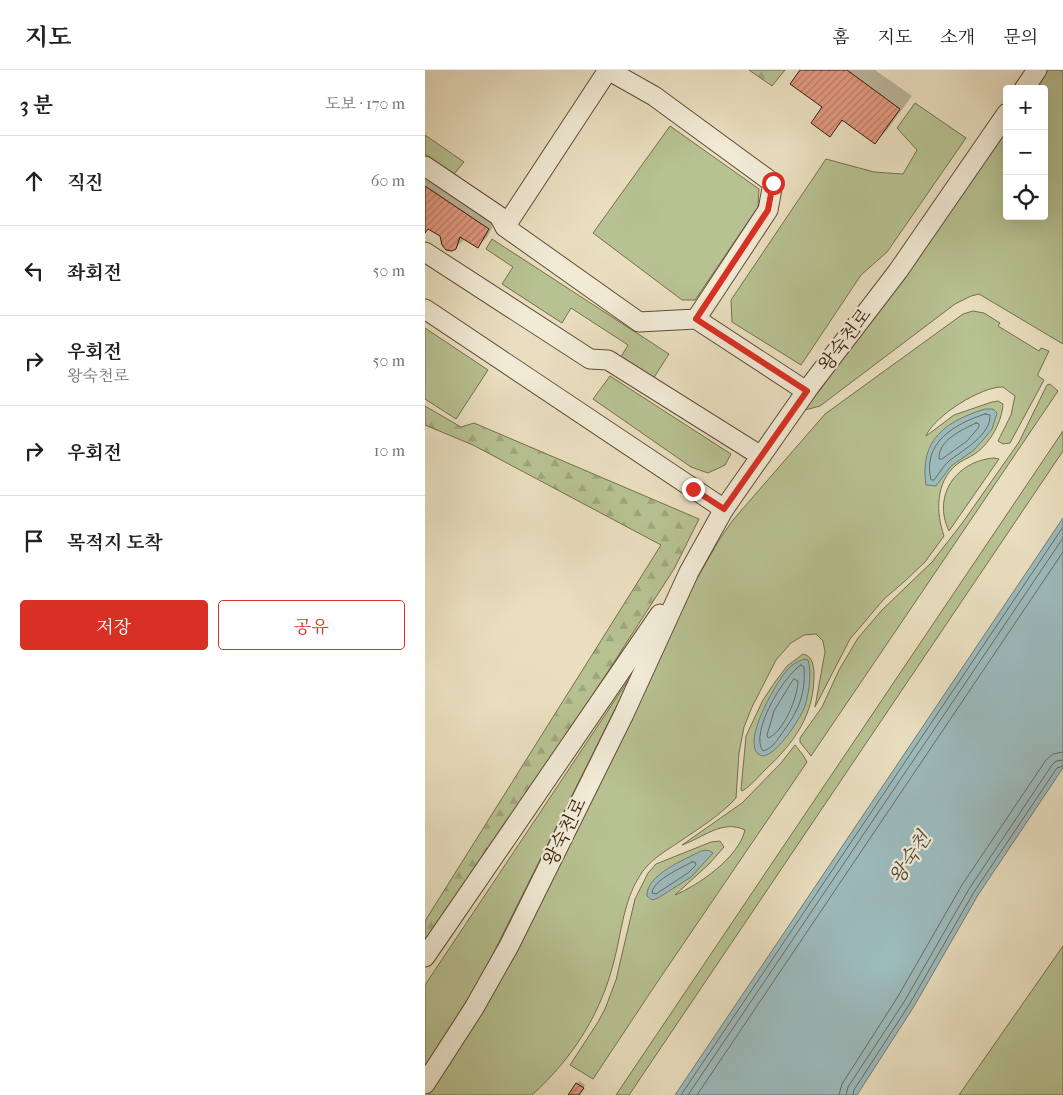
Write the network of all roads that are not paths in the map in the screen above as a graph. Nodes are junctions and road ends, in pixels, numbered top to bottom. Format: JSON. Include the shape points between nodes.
{"nodes":[{"id":1,"x":1037,"y":70,"type":"edge"},
{"id":2,"x":1027,"y":85,"type":"edge"},
{"id":3,"x":1003,"y":119,"type":"edge"},
{"id":4,"x":425,"y":166,"type":"edge"},
{"id":5,"x":505,"y":226,"type":"junction"},
{"id":6,"x":425,"y":252,"type":"edge"},
{"id":7,"x":425,"y":309,"type":"edge"},
{"id":8,"x":696,"y":319,"type":"junction"},
{"id":9,"x":807,"y":391,"type":"junction"},
{"id":10,"x":761,"y":456,"type":"junction"},
{"id":11,"x":724,"y":509,"type":"junction"},
{"id":12,"x":689,"y":572,"type":"junction"},
{"id":13,"x":425,"y":957,"type":"edge"},
{"id":14,"x":425,"y":1084,"type":"edge"}],
"edges":[{"from":1,"to":2,"type":"street"},
{"from":3,"to":9,"type":"street","name":"왕숙천로","via":[[897,271]]},
{"from":4,"to":5,"type":"street","via":[[499,216]]},
{"from":5,"to":8,"type":"street","via":[[639,322]]},
{"from":5,"to":8,"type":"street","via":[[608,70],[654,96],[773,183],[768,210]]},
{"from":6,"to":10,"type":"street","via":[[590,359],[608,360]]},
{"from":7,"to":11,"type":"street"},
{"from":8,"to":9,"type":"street"},
{"from":9,"to":10,"type":"street","name":"왕숙천로"},
{"from":10,"to":11,"type":"street","name":"왕숙천로"},
{"from":11,"to":12,"type":"street","name":"왕숙천로"},
{"from":12,"to":13,"type":"street","name":"왕숙천로"},
{"from":12,"to":14,"type":"street","name":"왕숙천로","via":[[624,714],[509,946]]}]}
